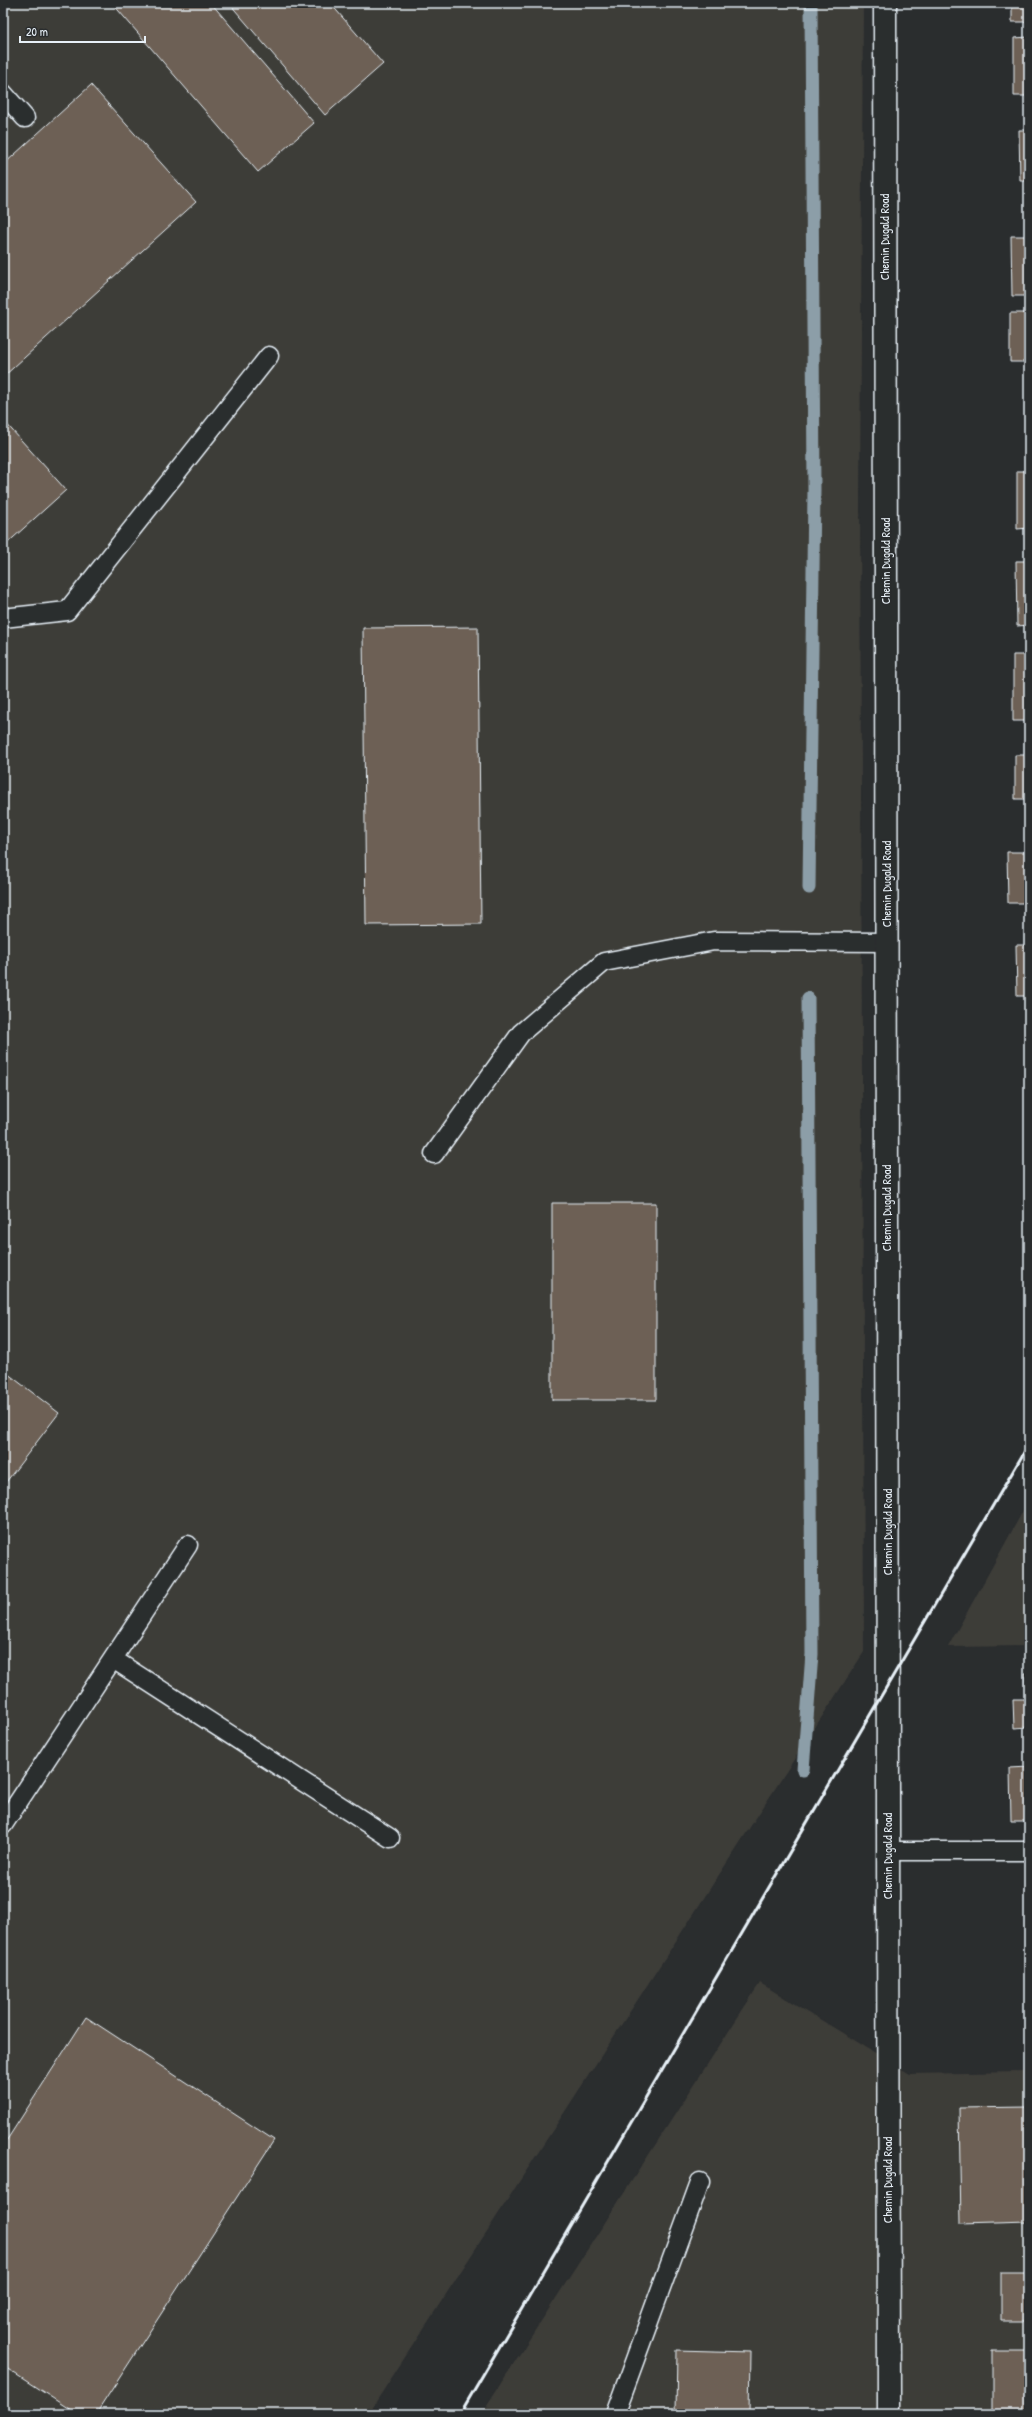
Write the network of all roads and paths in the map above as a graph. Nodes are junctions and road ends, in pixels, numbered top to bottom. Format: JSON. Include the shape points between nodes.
{"nodes":[{"id":1,"x":885,"y":3,"type":"edge"},
{"id":2,"x":3,"y":93,"type":"edge"},
{"id":3,"x":25,"y":118,"type":"dead end"},
{"id":4,"x":269,"y":356,"type":"dead end"},
{"id":5,"x":3,"y":618,"type":"edge"},
{"id":6,"x":887,"y":942,"type":"junction"},
{"id":7,"x":434,"y":1154,"type":"dead end"},
{"id":8,"x":188,"y":1545,"type":"dead end"},
{"id":9,"x":113,"y":1659,"type":"junction"},
{"id":10,"x":3,"y":1825,"type":"edge"},
{"id":11,"x":390,"y":1838,"type":"dead end"},
{"id":12,"x":888,"y":1851,"type":"junction"},
{"id":13,"x":1029,"y":1851,"type":"edge"},
{"id":14,"x":700,"y":2182,"type":"dead end"},
{"id":15,"x":615,"y":2414,"type":"edge"},
{"id":16,"x":889,"y":2414,"type":"edge"}],
"edges":[{"from":1,"to":6,"type":"street","name":"Chemin Dugald Road"},
{"from":2,"to":3,"type":"lane"},
{"from":4,"to":5,"type":"lane","via":[[67,611]]},
{"from":6,"to":7,"type":"lane","via":[[714,941],[604,962],[521,1034]]},
{"from":6,"to":12,"type":"street","name":"Chemin Dugald Road"},
{"from":8,"to":9,"type":"lane"},
{"from":9,"to":10,"type":"lane"},
{"from":9,"to":11,"type":"lane"},
{"from":12,"to":13,"type":"lane"},
{"from":12,"to":16,"type":"street","name":"Chemin Dugald Road"},
{"from":14,"to":15,"type":"lane"}]}
